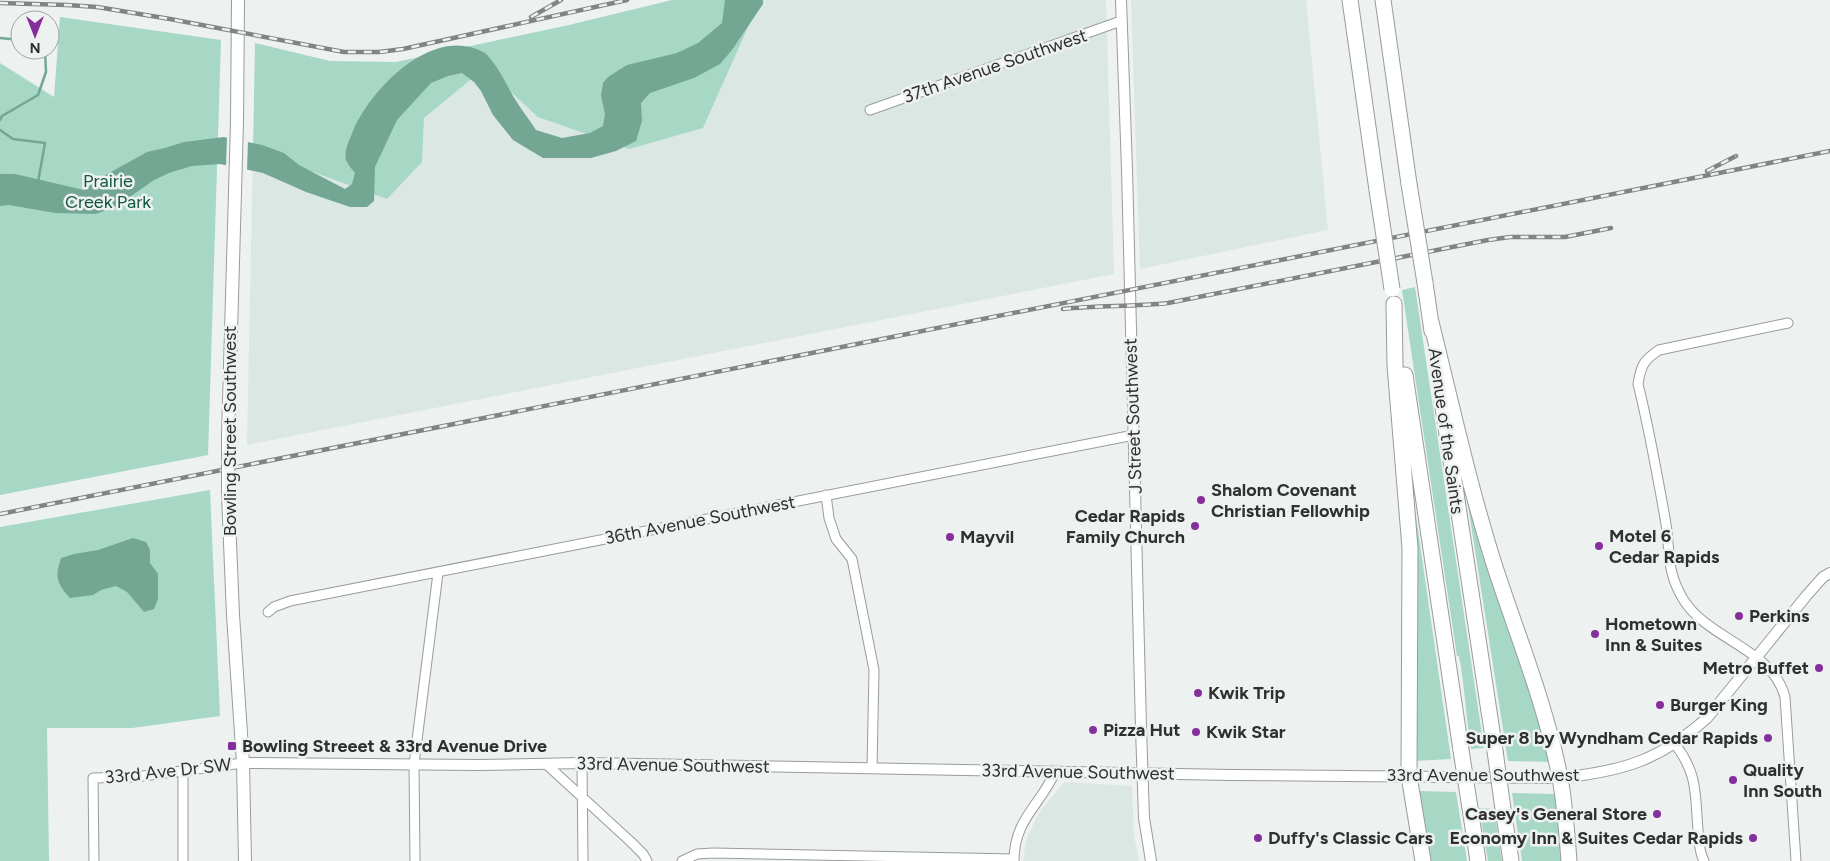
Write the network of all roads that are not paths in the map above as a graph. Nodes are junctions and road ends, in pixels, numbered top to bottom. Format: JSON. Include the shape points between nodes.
{"nodes":[{"id":1,"x":238,"y":0,"type":"edge"},
{"id":2,"x":1121,"y":0,"type":"edge"},
{"id":3,"x":1350,"y":0,"type":"edge"},
{"id":4,"x":1383,"y":0,"type":"edge"},
{"id":5,"x":1121,"y":21,"type":"junction"},
{"id":6,"x":870,"y":110,"type":"dead end"},
{"id":7,"x":1393,"y":296,"type":"junction"},
{"id":8,"x":1431,"y":322,"type":"junction"},
{"id":9,"x":1788,"y":323,"type":"dead end"},
{"id":10,"x":1134,"y":435,"type":"junction"},
{"id":11,"x":826,"y":495,"type":"junction"},
{"id":12,"x":438,"y":573,"type":"junction"},
{"id":13,"x":1830,"y":573,"type":"edge"},
{"id":14,"x":268,"y":612,"type":"dead end"},
{"id":15,"x":1756,"y":658,"type":"junction"},
{"id":16,"x":1675,"y":744,"type":"junction"},
{"id":17,"x":582,"y":763,"type":"junction"},
{"id":18,"x":243,"y":764,"type":"junction"},
{"id":19,"x":414,"y":764,"type":"junction"},
{"id":20,"x":546,"y":764,"type":"junction"},
{"id":21,"x":872,"y":768,"type":"junction"},
{"id":22,"x":183,"y":772,"type":"junction"},
{"id":23,"x":1055,"y":772,"type":"junction"},
{"id":24,"x":1143,"y":772,"type":"junction"},
{"id":25,"x":1409,"y":776,"type":"junction"},
{"id":26,"x":1560,"y":778,"type":"junction"},
{"id":27,"x":582,"y":797,"type":"junction"},
{"id":28,"x":809,"y":858,"type":"edge"},
{"id":29,"x":911,"y":859,"type":"edge"},
{"id":30,"x":1014,"y":860,"type":"edge"},
{"id":31,"x":94,"y":861,"type":"edge"},
{"id":32,"x":183,"y":861,"type":"edge"},
{"id":33,"x":245,"y":861,"type":"edge"},
{"id":34,"x":415,"y":861,"type":"edge"},
{"id":35,"x":582,"y":861,"type":"edge"},
{"id":36,"x":647,"y":861,"type":"edge"},
{"id":37,"x":682,"y":861,"type":"edge"},
{"id":38,"x":1150,"y":861,"type":"edge"},
{"id":39,"x":1423,"y":861,"type":"edge"},
{"id":40,"x":1478,"y":861,"type":"edge"},
{"id":41,"x":1511,"y":861,"type":"edge"},
{"id":42,"x":1568,"y":861,"type":"edge"},
{"id":43,"x":1704,"y":861,"type":"edge"},
{"id":44,"x":1796,"y":861,"type":"edge"}],
"edges":[{"from":1,"to":18,"type":"main road","name":"Bowling Street Southwest","bridge":true,"via":[[228,494]]},
{"from":2,"to":5,"type":"street","name":"J Street Southwest"},
{"from":3,"to":7,"type":"highway","name":"Avenue of the Saints","bridge":true},
{"from":4,"to":8,"type":"highway","name":"Avenue of the Saints","bridge":true},
{"from":5,"to":6,"type":"street","name":"37th Avenue Southwest"},
{"from":5,"to":10,"type":"street","name":"J Street Southwest"},
{"from":7,"to":25,"type":"highway","via":[[1394,365],[1410,548]]},
{"from":7,"to":40,"type":"highway","name":"Avenue of the Saints","bridge":true},
{"from":8,"to":26,"type":"highway","via":[[1476,502],[1523,646]]},
{"from":8,"to":41,"type":"highway","name":"Avenue of the Saints","bridge":true},
{"from":9,"to":15,"type":"street","via":[[1659,350],[1640,368],[1638,384],[1666,520],[1672,575],[1684,601],[1701,620]]},
{"from":10,"to":11,"type":"street","name":"36th Avenue Southwest"},
{"from":10,"to":24,"type":"street","name":"J Street Southwest"},
{"from":11,"to":12,"type":"street","name":"36th Avenue Southwest"},
{"from":11,"to":21,"type":"street","via":[[836,539],[852,559],[874,670]]},
{"from":12,"to":14,"type":"street","name":"36th Avenue Southwest","via":[[290,601]]},
{"from":12,"to":19,"type":"street"},
{"from":13,"to":15,"type":"street","name":"33rd Avenue Southwest","via":[[1807,594]]},
{"from":15,"to":16,"type":"street","name":"33rd Avenue Southwest","via":[[1707,718]]},
{"from":15,"to":44,"type":"street","via":[[1782,684],[1785,697]]},
{"from":16,"to":26,"type":"street","name":"33rd Avenue Southwest","via":[[1624,768]]},
{"from":16,"to":43,"type":"street","via":[[1684,756],[1694,781],[1699,843]]},
{"from":17,"to":20,"type":"street","name":"33rd Avenue Southwest"},
{"from":17,"to":21,"type":"street","name":"33rd Avenue Southwest"},
{"from":17,"to":27,"type":"street"},
{"from":18,"to":19,"type":"street","name":"33rd Avenue Southwest"},
{"from":18,"to":22,"type":"street","name":"33rd Ave Dr SW"},
{"from":18,"to":33,"type":"main road","name":"Bowling Street Southwest"},
{"from":19,"to":20,"type":"street","name":"33rd Avenue Southwest"},
{"from":19,"to":34,"type":"street"},
{"from":20,"to":27,"type":"street"},
{"from":21,"to":23,"type":"street","name":"33rd Avenue Southwest"},
{"from":22,"to":31,"type":"street","name":"33rd Ave Dr SW","via":[[93,778]]},
{"from":22,"to":32,"type":"street"},
{"from":23,"to":24,"type":"street","name":"33rd Avenue Southwest"},
{"from":23,"to":30,"type":"street","via":[[1024,820],[1016,839]]},
{"from":24,"to":25,"type":"street","name":"33rd Avenue Southwest"},
{"from":24,"to":38,"type":"street","name":"J Street Southwest","via":[[1144,818]]},
{"from":25,"to":26,"type":"street","name":"33rd Avenue Southwest"},
{"from":25,"to":39,"type":"highway"},
{"from":26,"to":42,"type":"highway"},
{"from":27,"to":35,"type":"street"},
{"from":27,"to":36,"type":"street","via":[[632,842]]},
{"from":28,"to":29,"type":"street"},
{"from":28,"to":37,"type":"street","via":[[713,853],[697,854]]},
{"from":29,"to":30,"type":"street"}]}
